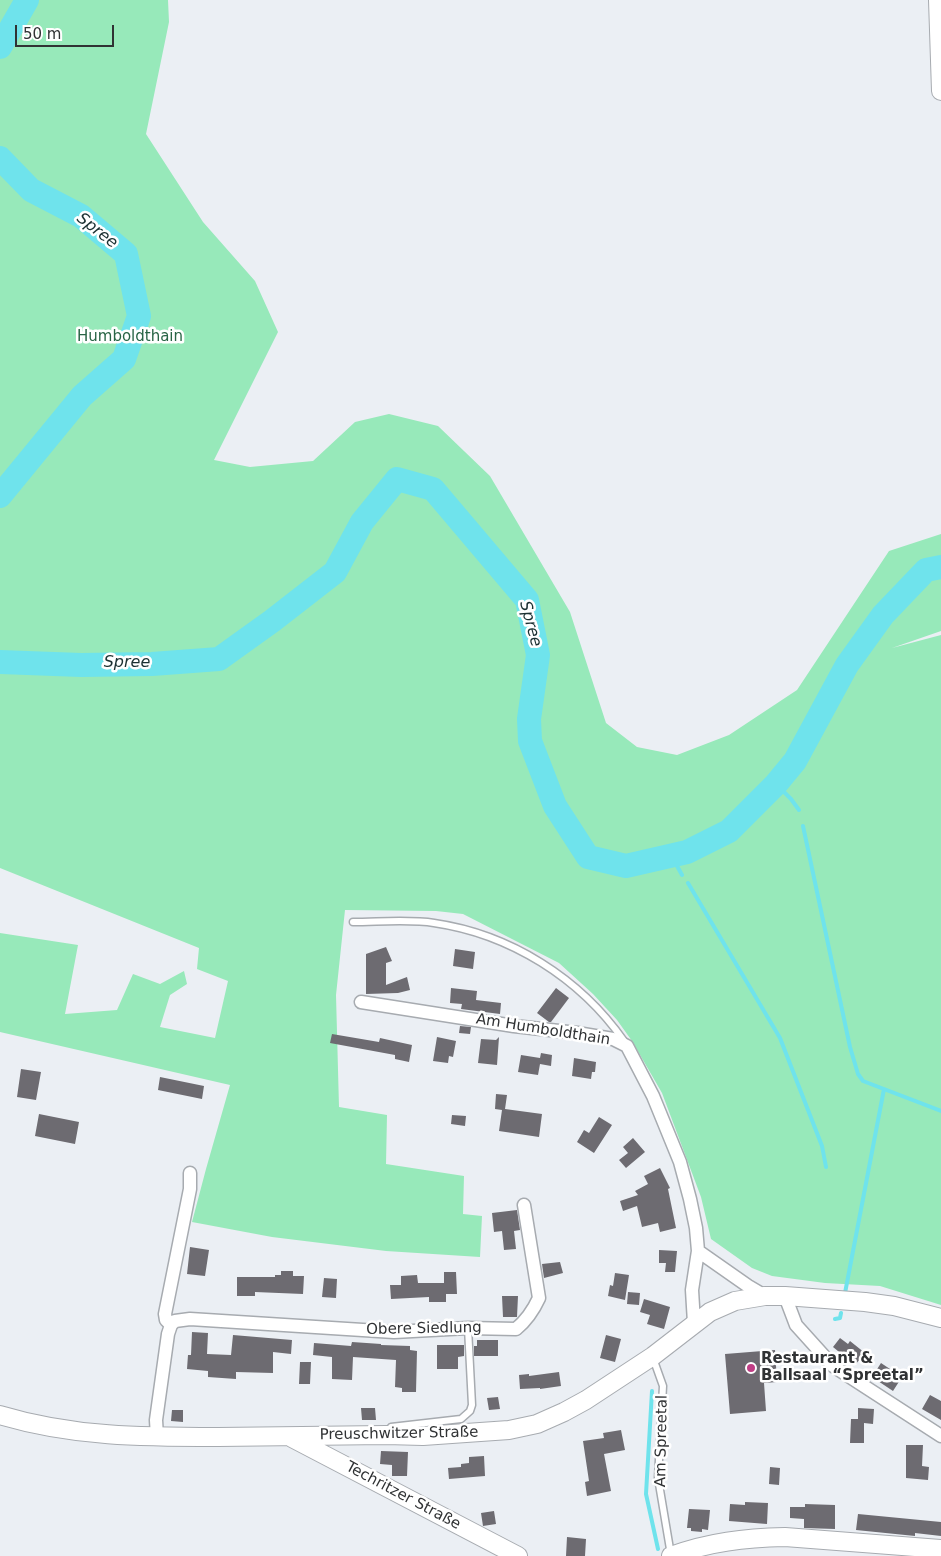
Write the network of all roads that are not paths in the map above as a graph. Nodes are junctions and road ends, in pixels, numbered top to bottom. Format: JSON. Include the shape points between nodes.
{"nodes":[{"id":1,"x":938,"y":0,"type":"edge"},
{"id":2,"x":941,"y":91,"type":"edge"},
{"id":3,"x":353,"y":922,"type":"dead end"},
{"id":4,"x":361,"y":1002,"type":"dead end"},
{"id":5,"x":627,"y":1046,"type":"junction"},
{"id":6,"x":190,"y":1173,"type":"dead end"},
{"id":7,"x":524,"y":1205,"type":"dead end"},
{"id":8,"x":698,"y":1251,"type":"junction"},
{"id":9,"x":765,"y":1296,"type":"junction"},
{"id":10,"x":785,"y":1296,"type":"junction"},
{"id":11,"x":941,"y":1318,"type":"edge"},
{"id":12,"x":694,"y":1323,"type":"junction"},
{"id":13,"x":171,"y":1324,"type":"junction"},
{"id":14,"x":468,"y":1328,"type":"junction"},
{"id":15,"x":652,"y":1356,"type":"junction"},
{"id":16,"x":0,"y":1415,"type":"edge"},
{"id":17,"x":386,"y":1435,"type":"junction"},
{"id":18,"x":290,"y":1436,"type":"junction"},
{"id":19,"x":941,"y":1436,"type":"edge"},
{"id":20,"x":157,"y":1437,"type":"junction"},
{"id":21,"x":941,"y":1549,"type":"edge"},
{"id":22,"x":518,"y":1556,"type":"edge"},
{"id":23,"x":671,"y":1556,"type":"edge"}],
"edges":[{"from":1,"to":2,"type":"street"},
{"from":3,"to":5,"type":"lane","via":[[432,922],[480,933],[526,952],[584,996],[611,1023]]},
{"from":4,"to":5,"type":"street","name":"Am Humboldthain","via":[[577,1033],[613,1039]]},
{"from":5,"to":8,"type":"street","name":"Am Humboldthain","via":[[653,1096],[680,1162],[694,1218]]},
{"from":6,"to":13,"type":"street","via":[[190,1189],[165,1314]]},
{"from":7,"to":14,"type":"street","name":"Obere Siedlung","via":[[539,1298],[534,1309],[516,1329]]},
{"from":8,"to":9,"type":"street"},
{"from":8,"to":12,"type":"street","name":"Am Humboldthain","via":[[692,1290]]},
{"from":9,"to":10,"type":"street","name":"Preuschwitzer Straße"},
{"from":9,"to":12,"type":"street","name":"Preuschwitzer Straße","via":[[735,1301]]},
{"from":10,"to":11,"type":"street","name":"Preuschwitzer Straße","via":[[894,1306]]},
{"from":10,"to":19,"type":"street","via":[[796,1324],[833,1366]]},
{"from":12,"to":15,"type":"street","name":"Preuschwitzer Straße"},
{"from":13,"to":14,"type":"street","name":"Obere Siedlung","via":[[190,1319],[394,1332]]},
{"from":13,"to":20,"type":"street","via":[[156,1420]]},
{"from":14,"to":17,"type":"lane","via":[[470,1411],[461,1419],[390,1427]]},
{"from":15,"to":17,"type":"street","name":"Preuschwitzer Straße","via":[[586,1400],[537,1424],[509,1430],[423,1436]]},
{"from":15,"to":23,"type":"lane","name":"Am Spreetal","via":[[663,1386],[658,1478]]},
{"from":16,"to":20,"type":"street","name":"Preuschwitzer Straße","via":[[85,1434]]},
{"from":17,"to":18,"type":"street","name":"Preuschwitzer Straße"},
{"from":18,"to":20,"type":"street","name":"Preuschwitzer Straße"},
{"from":18,"to":22,"type":"street","name":"Techritzer Straße"},
{"from":21,"to":23,"type":"street","via":[[785,1537],[712,1543]]}]}
